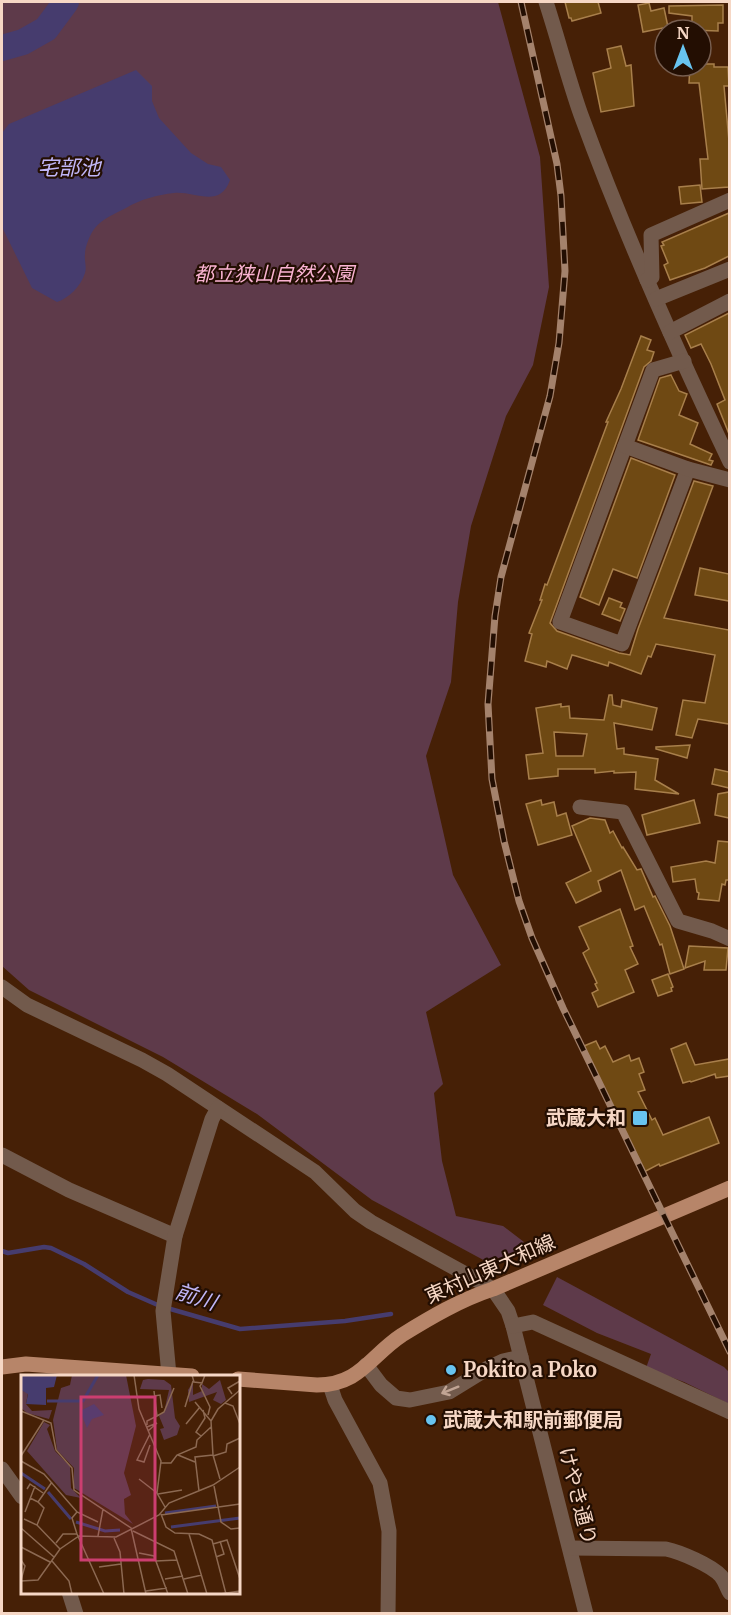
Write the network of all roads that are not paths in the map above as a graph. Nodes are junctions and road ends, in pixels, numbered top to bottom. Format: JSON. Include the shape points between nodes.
{"nodes":[{"id":1,"x":546,"y":2,"type":"edge"},
{"id":2,"x":729,"y":200,"type":"edge"},
{"id":3,"x":729,"y":269,"type":"edge"},
{"id":4,"x":647,"y":280,"type":"junction"},
{"id":5,"x":656,"y":299,"type":"junction"},
{"id":6,"x":729,"y":301,"type":"edge"},
{"id":7,"x":670,"y":332,"type":"junction"},
{"id":8,"x":684,"y":362,"type":"junction"},
{"id":9,"x":724,"y":438,"type":"edge"},
{"id":10,"x":625,"y":446,"type":"junction"},
{"id":11,"x":729,"y":462,"type":"edge"},
{"id":12,"x":688,"y":469,"type":"junction"},
{"id":13,"x":729,"y":480,"type":"edge"},
{"id":14,"x":580,"y":807,"type":"dead end"},
{"id":15,"x":729,"y":939,"type":"edge"},
{"id":16,"x":2,"y":987,"type":"edge"},
{"id":17,"x":218,"y":1108,"type":"junction"},
{"id":18,"x":2,"y":1155,"type":"edge"},
{"id":19,"x":729,"y":1188,"type":"edge"},
{"id":20,"x":176,"y":1236,"type":"junction"},
{"id":21,"x":493,"y":1289,"type":"junction"},
{"id":22,"x":513,"y":1326,"type":"junction"},
{"id":23,"x":521,"y":1357,"type":"junction"},
{"id":24,"x":366,"y":1365,"type":"junction"},
{"id":25,"x":2,"y":1367,"type":"edge"},
{"id":26,"x":169,"y":1375,"type":"joint"},
{"id":27,"x":240,"y":1379,"type":"edge"},
{"id":28,"x":330,"y":1385,"type":"junction"},
{"id":29,"x":729,"y":1412,"type":"edge"},
{"id":30,"x":2,"y":1469,"type":"edge"},
{"id":31,"x":21,"y":1496,"type":"edge"},
{"id":32,"x":570,"y":1548,"type":"junction"},
{"id":33,"x":729,"y":1593,"type":"edge"},
{"id":34,"x":69,"y":1594,"type":"edge"},
{"id":35,"x":76,"y":1614,"type":"edge"},
{"id":36,"x":388,"y":1614,"type":"edge"},
{"id":37,"x":586,"y":1614,"type":"edge"}],
"edges":[{"from":1,"to":4,"type":"street","via":[[581,114]]},
{"from":2,"to":4,"type":"street","via":[[651,235],[652,277]]},
{"from":3,"to":5,"type":"street"},
{"from":4,"to":5,"type":"street"},
{"from":5,"to":7,"type":"street"},
{"from":6,"to":7,"type":"street"},
{"from":7,"to":8,"type":"street"},
{"from":8,"to":9,"type":"street"},
{"from":8,"to":10,"type":"street","via":[[653,370]]},
{"from":9,"to":11,"type":"street"},
{"from":10,"to":12,"type":"street"},
{"from":10,"to":12,"type":"street","via":[[560,622],[622,644]]},
{"from":12,"to":13,"type":"street"},
{"from":14,"to":15,"type":"street","via":[[623,812],[678,921]]},
{"from":16,"to":17,"type":"street","via":[[27,1005],[155,1067]]},
{"from":17,"to":20,"type":"street"},
{"from":17,"to":21,"type":"street","via":[[315,1172],[371,1222]]},
{"from":18,"to":20,"type":"street","via":[[69,1190]]},
{"from":19,"to":21,"type":"main road","name":"東村山東大和線"},
{"from":20,"to":26,"type":"street","via":[[164,1305]]},
{"from":21,"to":22,"type":"street","name":"けやき通り"},
{"from":21,"to":24,"type":"main road","name":"東村山東大和線","via":[[443,1310],[400,1337]]},
{"from":22,"to":23,"type":"street","name":"けやき通り"},
{"from":22,"to":29,"type":"street","via":[[533,1322]]},
{"from":23,"to":24,"type":"street","one_way":true,"via":[[488,1368],[449,1392],[410,1400],[396,1398]]},
{"from":23,"to":32,"type":"street","name":"けやき通り"},
{"from":24,"to":28,"type":"main road","name":"東村山東大和線","via":[[356,1376]]},
{"from":25,"to":26,"type":"main road","via":[[26,1364]]},
{"from":27,"to":28,"type":"main road","name":"東村山東大和線"},
{"from":28,"to":36,"type":"street","via":[[380,1483],[389,1532]]},
{"from":30,"to":31,"type":"street"},
{"from":32,"to":33,"type":"street","via":[[675,1551],[713,1569]]},
{"from":32,"to":37,"type":"street","name":"けやき通り"},
{"from":34,"to":35,"type":"street"}]}
